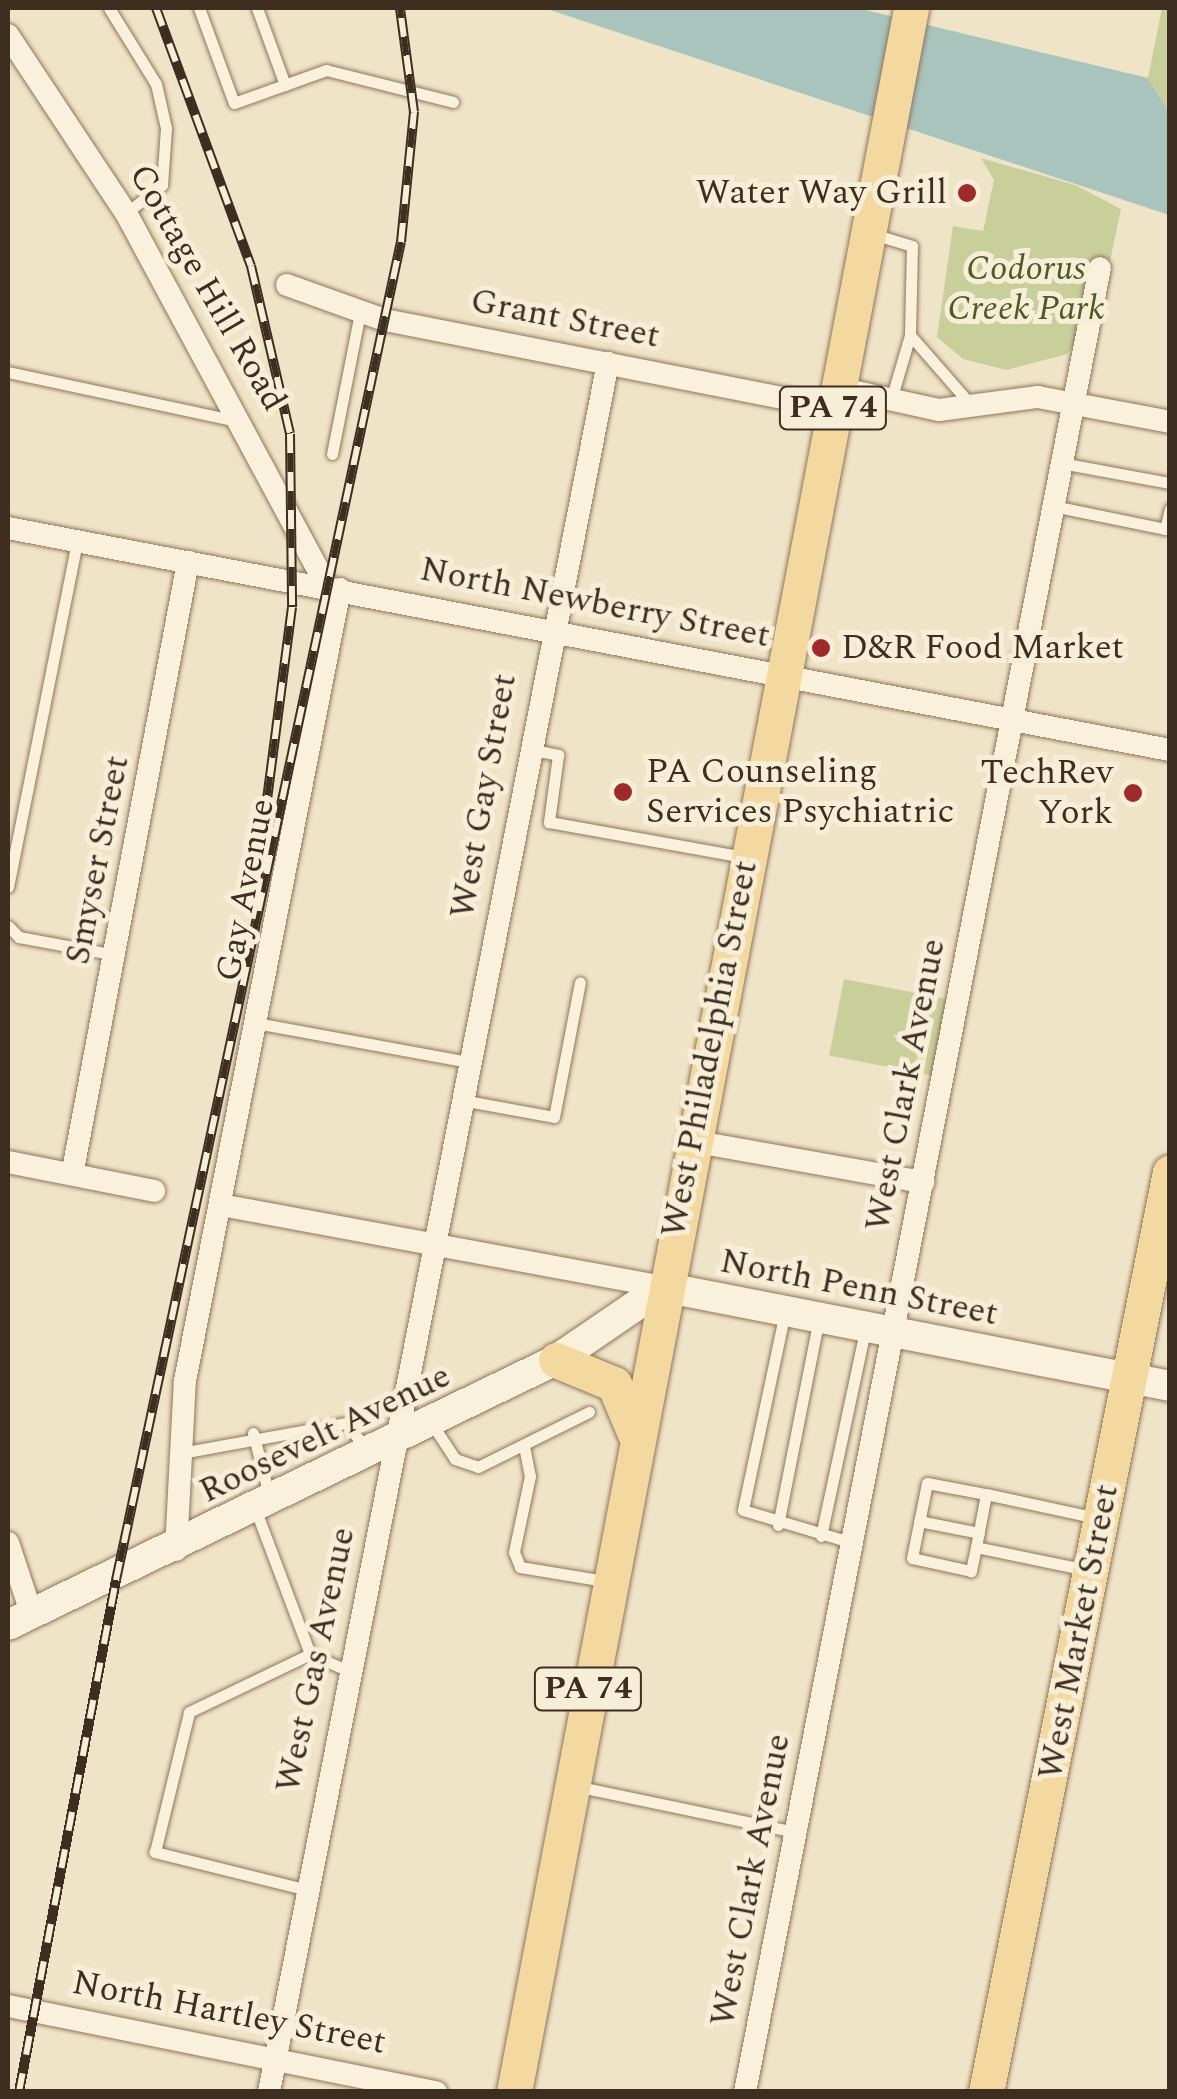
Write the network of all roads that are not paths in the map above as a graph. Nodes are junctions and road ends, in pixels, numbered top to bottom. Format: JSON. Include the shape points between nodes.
{"nodes":[{"id":1,"x":108,"y":8,"type":"edge"},
{"id":2,"x":199,"y":8,"type":"edge"},
{"id":3,"x":257,"y":8,"type":"edge"},
{"id":4,"x":911,"y":8,"type":"edge"},
{"id":5,"x":8,"y":35,"type":"edge"},
{"id":6,"x":284,"y":85,"type":"junction"},
{"id":7,"x":453,"y":102,"type":"dead end"},
{"id":8,"x":126,"y":214,"type":"junction"},
{"id":9,"x":866,"y":232,"type":"junction"},
{"id":10,"x":1100,"y":268,"type":"dead end"},
{"id":11,"x":288,"y":285,"type":"dead end"},
{"id":12,"x":360,"y":312,"type":"junction"},
{"id":13,"x":910,"y":335,"type":"junction"},
{"id":14,"x":608,"y":362,"type":"junction"},
{"id":15,"x":8,"y":372,"type":"edge"},
{"id":16,"x":835,"y":398,"type":"junction"},
{"id":17,"x":891,"y":400,"type":"junction"},
{"id":18,"x":1072,"y":403,"type":"junction"},
{"id":19,"x":975,"y":409,"type":"junction"},
{"id":20,"x":1170,"y":422,"type":"edge"},
{"id":21,"x":246,"y":423,"type":"junction"},
{"id":22,"x":332,"y":454,"type":"dead end"},
{"id":23,"x":1061,"y":464,"type":"junction"},
{"id":24,"x":1170,"y":483,"type":"edge"},
{"id":25,"x":1053,"y":506,"type":"junction"},
{"id":26,"x":1170,"y":509,"type":"edge"},
{"id":27,"x":8,"y":528,"type":"edge"},
{"id":28,"x":77,"y":541,"type":"junction"},
{"id":29,"x":188,"y":562,"type":"junction"},
{"id":30,"x":333,"y":588,"type":"junction"},
{"id":31,"x":548,"y":630,"type":"junction"},
{"id":32,"x":784,"y":675,"type":"junction"},
{"id":33,"x":1013,"y":720,"type":"junction"},
{"id":34,"x":528,"y":749,"type":"junction"},
{"id":35,"x":1170,"y":750,"type":"edge"},
{"id":36,"x":515,"y":817,"type":"junction"},
{"id":37,"x":549,"y":822,"type":"junction"},
{"id":38,"x":748,"y":858,"type":"junction"},
{"id":39,"x":8,"y":887,"type":"edge"},
{"id":40,"x":8,"y":926,"type":"edge"},
{"id":41,"x":116,"y":955,"type":"junction"},
{"id":42,"x":580,"y":982,"type":"dead end"},
{"id":43,"x":256,"y":1023,"type":"junction"},
{"id":44,"x":474,"y":1063,"type":"junction"},
{"id":45,"x":467,"y":1100,"type":"junction"},
{"id":46,"x":692,"y":1141,"type":"junction"},
{"id":47,"x":8,"y":1162,"type":"edge"},
{"id":48,"x":73,"y":1170,"type":"junction"},
{"id":49,"x":1170,"y":1172,"type":"edge"},
{"id":50,"x":923,"y":1182,"type":"junction"},
{"id":51,"x":154,"y":1191,"type":"dead end"},
{"id":52,"x":221,"y":1205,"type":"junction"},
{"id":53,"x":1163,"y":1237,"type":"edge"},
{"id":54,"x":436,"y":1244,"type":"junction"},
{"id":55,"x":662,"y":1287,"type":"junction"},
{"id":56,"x":785,"y":1312,"type":"junction"},
{"id":57,"x":819,"y":1318,"type":"junction"},
{"id":58,"x":880,"y":1330,"type":"junction"},
{"id":59,"x":556,"y":1360,"type":"junction"},
{"id":60,"x":1130,"y":1378,"type":"junction"},
{"id":61,"x":1170,"y":1386,"type":"edge"},
{"id":62,"x":590,"y":1412,"type":"dead end"},
{"id":63,"x":432,"y":1424,"type":"junction"},
{"id":64,"x":253,"y":1433,"type":"junction"},
{"id":65,"x":635,"y":1435,"type":"junction"},
{"id":66,"x":524,"y":1446,"type":"junction"},
{"id":67,"x":383,"y":1449,"type":"junction"},
{"id":68,"x":181,"y":1453,"type":"junction"},
{"id":69,"x":986,"y":1494,"type":"junction"},
{"id":70,"x":263,"y":1508,"type":"junction"},
{"id":71,"x":1102,"y":1519,"type":"junction"},
{"id":72,"x":919,"y":1520,"type":"junction"},
{"id":73,"x":778,"y":1525,"type":"junction"},
{"id":74,"x":979,"y":1533,"type":"junction"},
{"id":75,"x":821,"y":1536,"type":"junction"},
{"id":76,"x":8,"y":1542,"type":"edge"},
{"id":77,"x":853,"y":1543,"type":"junction"},
{"id":78,"x":976,"y":1547,"type":"junction"},
{"id":79,"x":176,"y":1550,"type":"junction"},
{"id":80,"x":1091,"y":1571,"type":"junction"},
{"id":81,"x":608,"y":1581,"type":"junction"},
{"id":82,"x":20,"y":1620,"type":"edge"},
{"id":83,"x":310,"y":1654,"type":"junction"},
{"id":84,"x":351,"y":1672,"type":"junction"},
{"id":85,"x":570,"y":1785,"type":"junction"},
{"id":86,"x":796,"y":1832,"type":"junction"},
{"id":87,"x":304,"y":1890,"type":"junction"},
{"id":88,"x":8,"y":2006,"type":"edge"},
{"id":89,"x":275,"y":2054,"type":"junction"},
{"id":90,"x":269,"y":2092,"type":"edge"},
{"id":91,"x":436,"y":2092,"type":"edge"},
{"id":92,"x":514,"y":2092,"type":"edge"},
{"id":93,"x":745,"y":2092,"type":"edge"},
{"id":94,"x":986,"y":2092,"type":"edge"}],
"edges":[{"from":1,"to":8,"type":"lane","via":[[156,84],[166,128],[162,185]]},
{"from":2,"to":6,"type":"lane","via":[[234,103]]},
{"from":3,"to":6,"type":"lane"},
{"from":4,"to":9,"type":"main road","name":"West Philadelphia Street","number":"PA 74"},
{"from":5,"to":8,"type":"street","name":"Cottage Hill Road"},
{"from":6,"to":7,"type":"lane","via":[[326,70]]},
{"from":8,"to":21,"type":"street","name":"Cottage Hill Road"},
{"from":9,"to":13,"type":"lane","via":[[912,246],[918,258]]},
{"from":9,"to":16,"type":"main road","name":"West Philadelphia Street","number":"PA 74"},
{"from":10,"to":18,"type":"street","name":"West Clark Avenue"},
{"from":11,"to":12,"type":"street","name":"Grant Street"},
{"from":12,"to":14,"type":"street","name":"Grant Street"},
{"from":12,"to":22,"type":"lane"},
{"from":13,"to":17,"type":"lane"},
{"from":13,"to":19,"type":"lane"},
{"from":14,"to":16,"type":"street","name":"Grant Street"},
{"from":14,"to":31,"type":"street","name":"West Gay Street"},
{"from":15,"to":21,"type":"lane"},
{"from":16,"to":17,"type":"street","name":"Grant Street"},
{"from":16,"to":32,"type":"main road","name":"West Philadelphia Street","number":"PA 74"},
{"from":17,"to":19,"type":"street","name":"Grant Street"},
{"from":18,"to":19,"type":"street","name":"Grant Street","via":[[1026,398]]},
{"from":18,"to":20,"type":"street","name":"Grant Street"},
{"from":18,"to":23,"type":"street","name":"West Clark Avenue"},
{"from":21,"to":30,"type":"street","name":"Cottage Hill Road"},
{"from":23,"to":24,"type":"lane"},
{"from":23,"to":25,"type":"street","name":"West Clark Avenue"},
{"from":25,"to":26,"type":"lane","via":[[1166,529]]},
{"from":25,"to":33,"type":"street","name":"West Clark Avenue"},
{"from":27,"to":28,"type":"street","name":"North Newberry Street"},
{"from":28,"to":29,"type":"street","name":"North Newberry Street"},
{"from":28,"to":39,"type":"lane"},
{"from":29,"to":30,"type":"street","name":"North Newberry Street"},
{"from":29,"to":41,"type":"street","name":"Smyser Street"},
{"from":30,"to":31,"type":"street","name":"North Newberry Street"},
{"from":30,"to":43,"type":"street","name":"Gay Avenue"},
{"from":31,"to":32,"type":"street","name":"North Newberry Street"},
{"from":31,"to":34,"type":"street","name":"West Gay Street"},
{"from":32,"to":33,"type":"street","name":"North Newberry Street"},
{"from":32,"to":38,"type":"main road","name":"West Philadelphia Street","number":"PA 74"},
{"from":33,"to":35,"type":"street","name":"North Newberry Street"},
{"from":33,"to":50,"type":"street","name":"West Clark Avenue"},
{"from":34,"to":36,"type":"street","name":"West Gay Street"},
{"from":34,"to":37,"type":"lane","via":[[558,754]]},
{"from":36,"to":37,"type":"lane"},
{"from":36,"to":44,"type":"street","name":"West Gay Street"},
{"from":37,"to":38,"type":"lane"},
{"from":38,"to":46,"type":"main road","name":"West Philadelphia Street","number":"PA 74"},
{"from":40,"to":41,"type":"lane","via":[[19,937]]},
{"from":41,"to":48,"type":"street","name":"Smyser Street"},
{"from":42,"to":45,"type":"lane","via":[[554,1117]]},
{"from":43,"to":44,"type":"lane"},
{"from":43,"to":52,"type":"street","name":"Gay Avenue"},
{"from":44,"to":45,"type":"street","name":"West Gay Street"},
{"from":45,"to":54,"type":"street","name":"West Gay Street"},
{"from":46,"to":50,"type":"street"},
{"from":46,"to":55,"type":"main road","name":"West Philadelphia Street","number":"PA 74"},
{"from":47,"to":48,"type":"street"},
{"from":48,"to":51,"type":"street"},
{"from":49,"to":53,"type":"main road","name":"West Market Street"},
{"from":50,"to":58,"type":"street","name":"West Clark Avenue"},
{"from":52,"to":54,"type":"street","name":"North Penn Street"},
{"from":52,"to":68,"type":"street","name":"Gay Avenue","via":[[185,1381]]},
{"from":53,"to":60,"type":"main road","name":"West Market Street"},
{"from":54,"to":55,"type":"street","name":"North Penn Street"},
{"from":54,"to":67,"type":"street","name":"West Gas Avenue"},
{"from":55,"to":56,"type":"main road","name":"North Penn Street"},
{"from":55,"to":59,"type":"main road","name":"Roosevelt Avenue"},
{"from":55,"to":65,"type":"main road","name":"West Philadelphia Street","number":"PA 74"},
{"from":56,"to":57,"type":"main road","name":"North Penn Street"},
{"from":56,"to":73,"type":"lane","via":[[743,1510]]},
{"from":57,"to":58,"type":"main road","name":"North Penn Street"},
{"from":57,"to":73,"type":"lane"},
{"from":58,"to":60,"type":"main road","name":"North Penn Street"},
{"from":58,"to":75,"type":"lane"},
{"from":58,"to":77,"type":"street","name":"West Clark Avenue"},
{"from":59,"to":63,"type":"main road","name":"Roosevelt Avenue"},
{"from":59,"to":65,"type":"main road","via":[[614,1384]]},
{"from":60,"to":61,"type":"main road","name":"North Penn Street"},
{"from":60,"to":71,"type":"main road","name":"West Market Street"},
{"from":62,"to":66,"type":"lane"},
{"from":63,"to":66,"type":"lane","via":[[467,1466]]},
{"from":63,"to":67,"type":"main road","name":"Roosevelt Avenue"},
{"from":64,"to":67,"type":"lane","via":[[346,1423]]},
{"from":64,"to":68,"type":"lane"},
{"from":64,"to":70,"type":"lane"},
{"from":65,"to":81,"type":"main road","name":"West Philadelphia Street","number":"PA 74"},
{"from":66,"to":81,"type":"lane","via":[[530,1476],[514,1552],[520,1567]]},
{"from":67,"to":70,"type":"main road","name":"Roosevelt Avenue"},
{"from":67,"to":84,"type":"street","name":"West Gas Avenue"},
{"from":68,"to":79,"type":"street","name":"Gay Avenue"},
{"from":69,"to":71,"type":"lane"},
{"from":69,"to":72,"type":"lane","via":[[927,1483]]},
{"from":69,"to":74,"type":"lane"},
{"from":70,"to":79,"type":"main road","name":"Roosevelt Avenue"},
{"from":70,"to":83,"type":"lane"},
{"from":71,"to":80,"type":"main road","name":"West Market Street"},
{"from":72,"to":74,"type":"lane"},
{"from":72,"to":78,"type":"lane","via":[[912,1558],[971,1571]]},
{"from":73,"to":75,"type":"lane"},
{"from":74,"to":78,"type":"lane"},
{"from":75,"to":77,"type":"lane"},
{"from":76,"to":82,"type":"street"},
{"from":77,"to":86,"type":"street","name":"West Clark Avenue"},
{"from":78,"to":80,"type":"lane"},
{"from":79,"to":82,"type":"main road","name":"Roosevelt Avenue"},
{"from":80,"to":94,"type":"main road","name":"West Market Street"},
{"from":81,"to":85,"type":"main road","name":"West Philadelphia Street","number":"PA 74"},
{"from":83,"to":84,"type":"lane"},
{"from":83,"to":87,"type":"lane","via":[[189,1712],[155,1852]]},
{"from":84,"to":87,"type":"street","name":"West Gas Avenue"},
{"from":85,"to":86,"type":"lane"},
{"from":85,"to":92,"type":"main road","name":"West Philadelphia Street","number":"PA 74"},
{"from":86,"to":93,"type":"street","name":"West Clark Avenue"},
{"from":87,"to":89,"type":"street","name":"West Gas Avenue"},
{"from":88,"to":89,"type":"street","name":"North Hartley Street"},
{"from":89,"to":90,"type":"street","name":"West Gas Avenue"},
{"from":89,"to":91,"type":"street","name":"North Hartley Street"}]}
